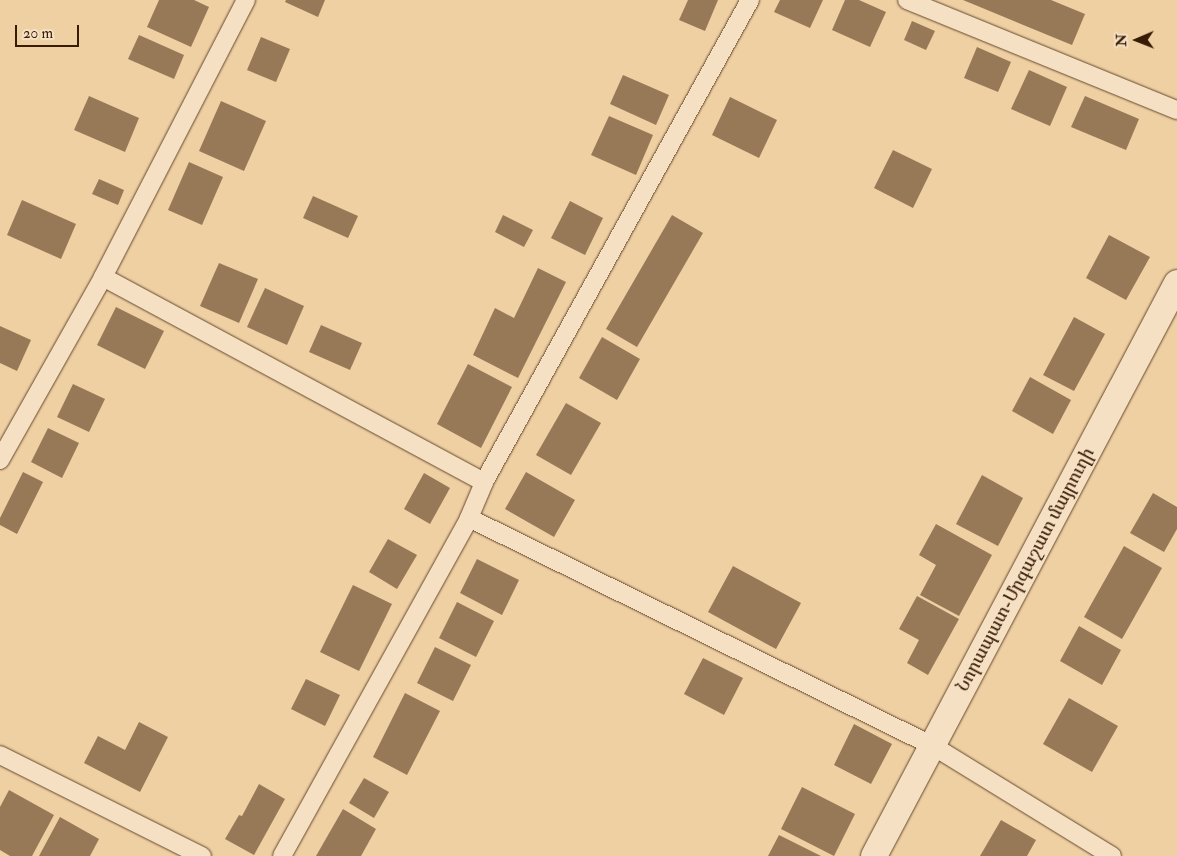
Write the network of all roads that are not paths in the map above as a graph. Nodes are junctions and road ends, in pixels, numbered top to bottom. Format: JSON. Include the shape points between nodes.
{"nodes":[{"id":1,"x":246,"y":0,"type":"edge"},
{"id":2,"x":750,"y":0,"type":"edge"},
{"id":3,"x":907,"y":0,"type":"edge"},
{"id":4,"x":1177,"y":110,"type":"edge"},
{"id":5,"x":103,"y":277,"type":"junction"},
{"id":6,"x":1177,"y":283,"type":"edge"},
{"id":7,"x":0,"y":460,"type":"edge"},
{"id":8,"x":484,"y":482,"type":"junction"},
{"id":9,"x":469,"y":518,"type":"junction"},
{"id":10,"x":933,"y":746,"type":"junction"},
{"id":11,"x":0,"y":754,"type":"edge"},
{"id":12,"x":202,"y":856,"type":"edge"},
{"id":13,"x":282,"y":856,"type":"edge"},
{"id":14,"x":874,"y":856,"type":"edge"},
{"id":15,"x":1112,"y":856,"type":"edge"}],
"edges":[{"from":1,"to":5,"type":"street"},
{"from":2,"to":8,"type":"street"},
{"from":3,"to":4,"type":"street"},
{"from":5,"to":7,"type":"street"},
{"from":5,"to":8,"type":"street"},
{"from":6,"to":10,"type":"main road","name":"Նորապատ-Մրգաշատ մայրուղի"},
{"from":8,"to":9,"type":"street"},
{"from":9,"to":10,"type":"street"},
{"from":9,"to":13,"type":"street"},
{"from":10,"to":14,"type":"main road","name":"Նորապատ-Մրգաշատ մայրուղի"},
{"from":10,"to":15,"type":"street"},
{"from":11,"to":12,"type":"street"}]}
